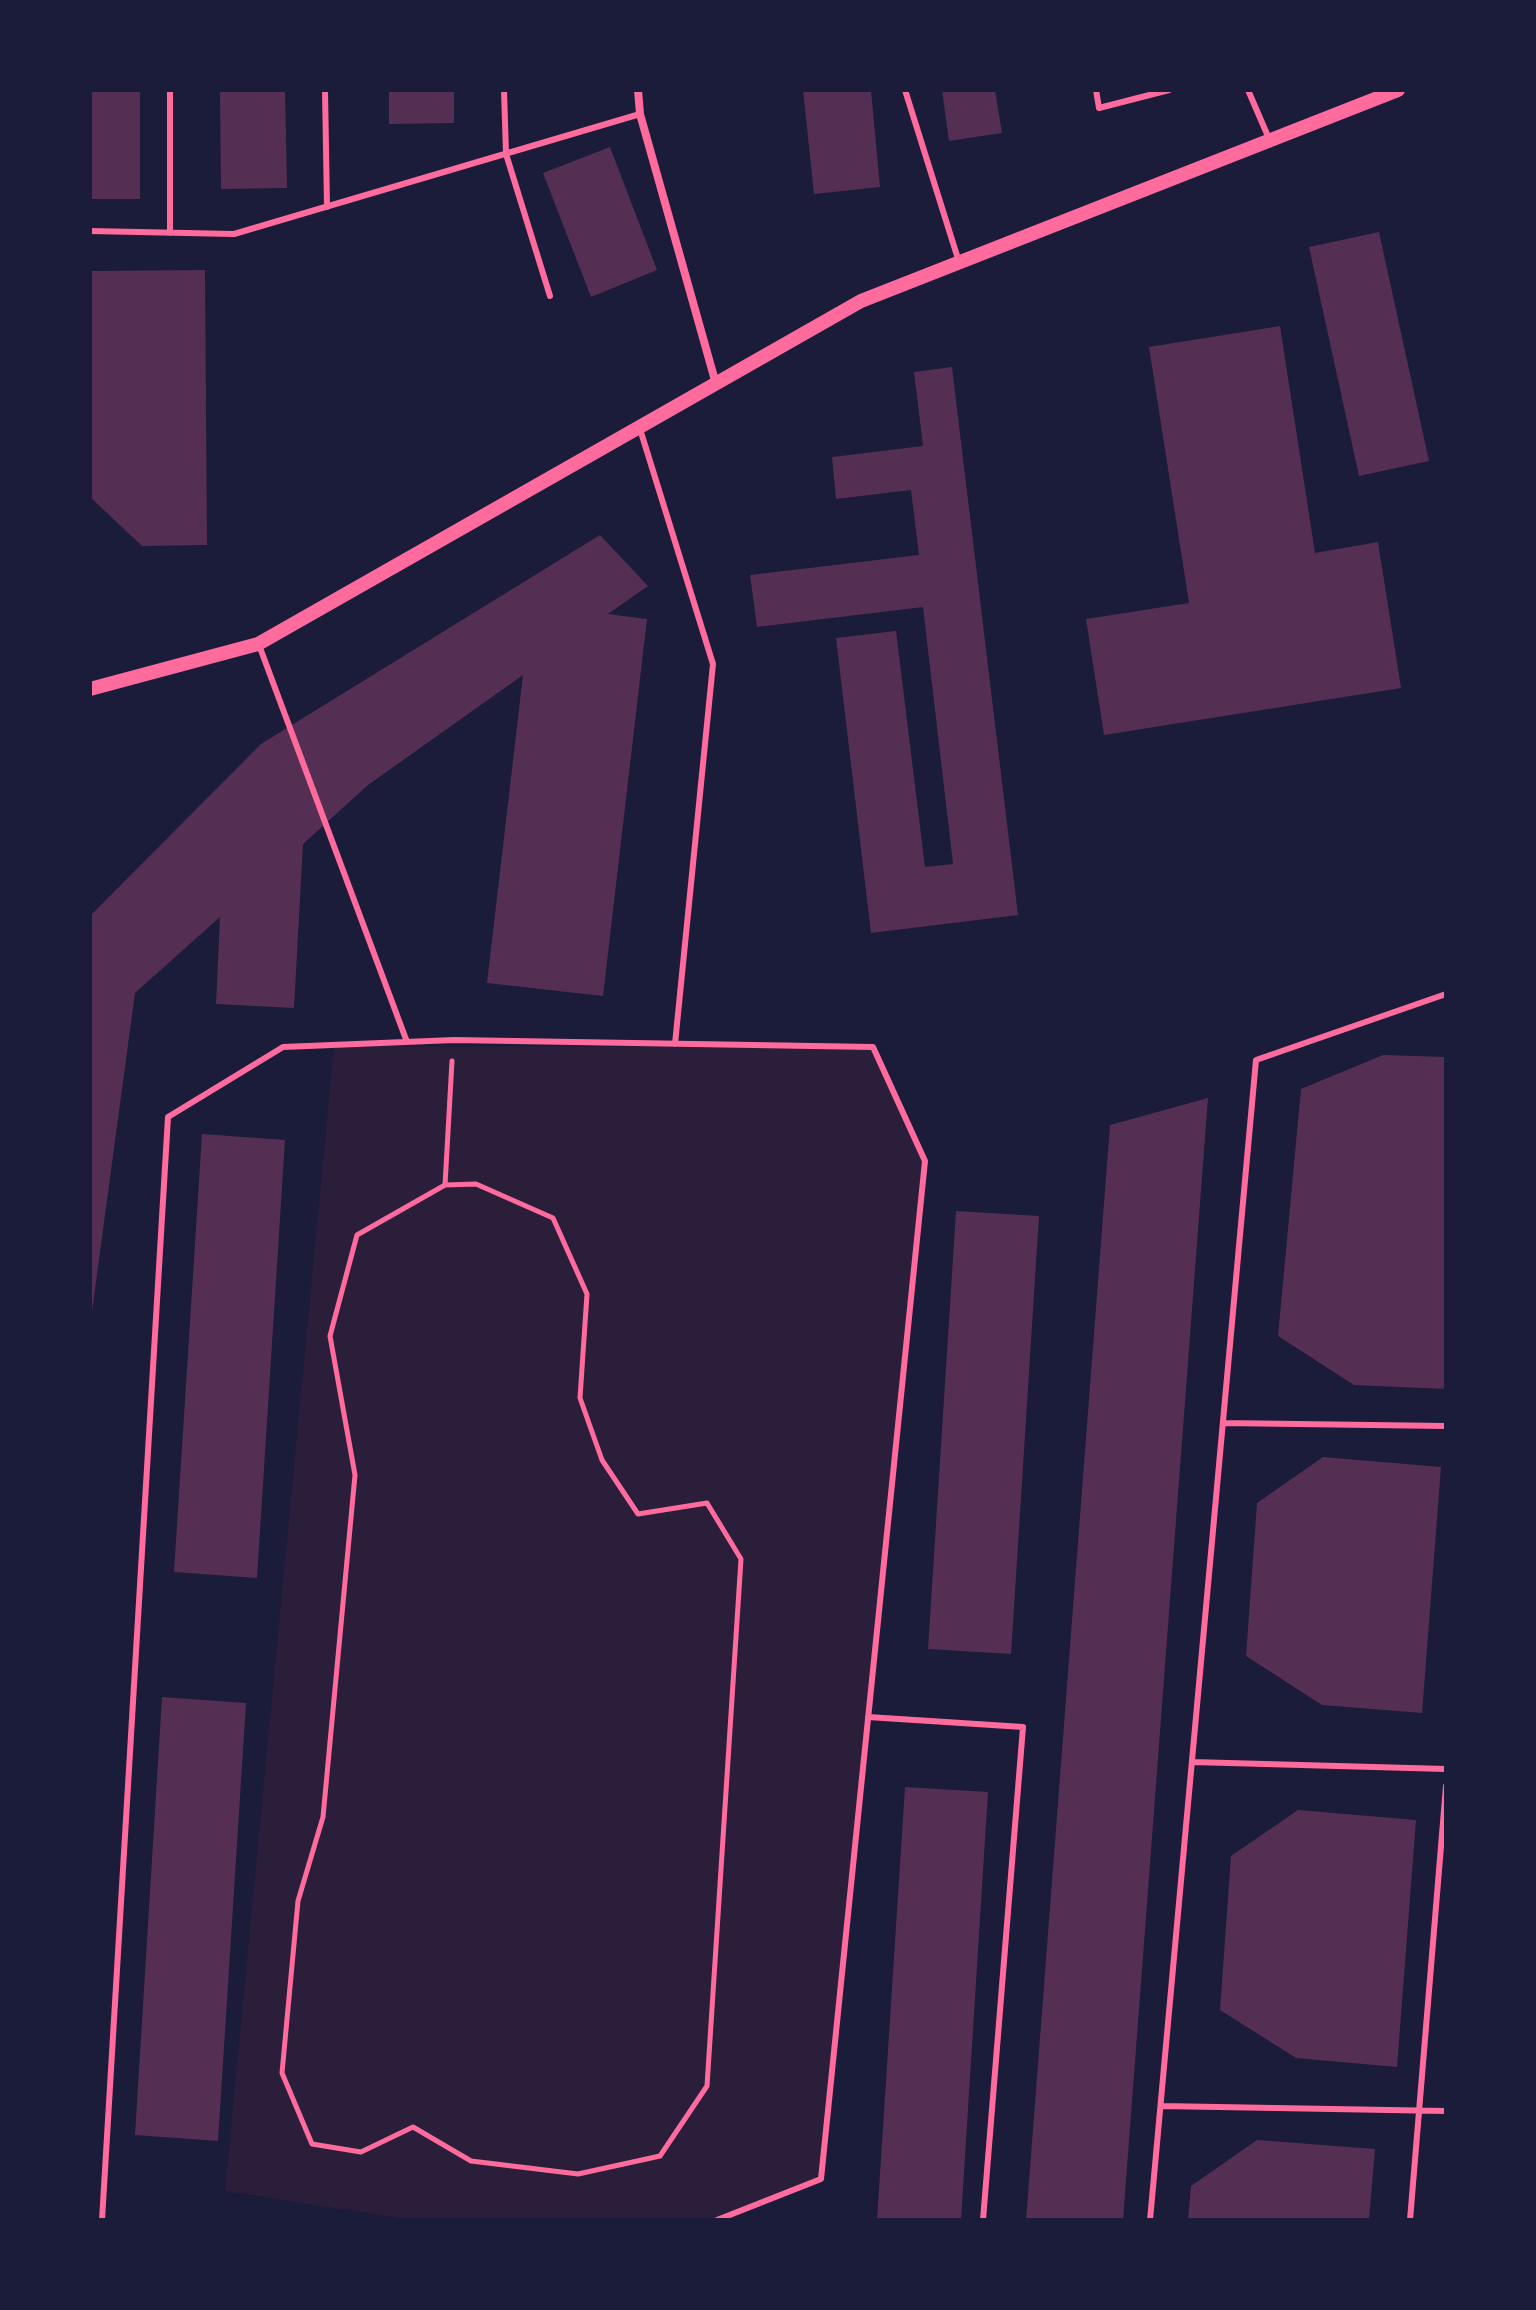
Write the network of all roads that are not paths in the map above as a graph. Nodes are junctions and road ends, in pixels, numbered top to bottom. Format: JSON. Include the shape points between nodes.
{"nodes":[{"id":1,"x":170,"y":90,"type":"edge"},
{"id":2,"x":325,"y":90,"type":"edge"},
{"id":3,"x":504,"y":90,"type":"edge"},
{"id":4,"x":638,"y":90,"type":"edge"},
{"id":5,"x":905,"y":90,"type":"edge"},
{"id":6,"x":1096,"y":90,"type":"edge"},
{"id":7,"x":1169,"y":90,"type":"edge"},
{"id":8,"x":1248,"y":90,"type":"edge"},
{"id":9,"x":1398,"y":90,"type":"edge"},
{"id":10,"x":640,"y":114,"type":"junction"},
{"id":11,"x":1270,"y":141,"type":"junction"},
{"id":12,"x":506,"y":154,"type":"junction"},
{"id":13,"x":327,"y":207,"type":"junction"},
{"id":14,"x":90,"y":231,"type":"edge"},
{"id":15,"x":170,"y":233,"type":"junction"},
{"id":16,"x":959,"y":262,"type":"junction"},
{"id":17,"x":550,"y":296,"type":"dead end"},
{"id":18,"x":716,"y":384,"type":"junction"},
{"id":19,"x":639,"y":427,"type":"junction"},
{"id":20,"x":258,"y":644,"type":"junction"},
{"id":21,"x":90,"y":689,"type":"edge"},
{"id":22,"x":1446,"y":994,"type":"edge"},
{"id":23,"x":407,"y":1042,"type":"junction"},
{"id":24,"x":675,"y":1044,"type":"junction"},
{"id":25,"x":1223,"y":1423,"type":"junction"},
{"id":26,"x":1446,"y":1426,"type":"edge"},
{"id":27,"x":868,"y":1717,"type":"junction"},
{"id":28,"x":1192,"y":1762,"type":"junction"},
{"id":29,"x":1446,"y":1769,"type":"edge"},
{"id":30,"x":1446,"y":1786,"type":"edge"},
{"id":31,"x":1161,"y":2106,"type":"junction"},
{"id":32,"x":1419,"y":2111,"type":"junction"},
{"id":33,"x":1446,"y":2111,"type":"edge"},
{"id":34,"x":102,"y":2220,"type":"edge"},
{"id":35,"x":717,"y":2220,"type":"edge"},
{"id":36,"x":983,"y":2220,"type":"edge"},
{"id":37,"x":1150,"y":2220,"type":"edge"},
{"id":38,"x":1410,"y":2220,"type":"edge"}],
"edges":[{"from":1,"to":15,"type":"lane"},
{"from":2,"to":13,"type":"lane"},
{"from":3,"to":12,"type":"lane"},
{"from":4,"to":10,"type":"street"},
{"from":5,"to":16,"type":"lane"},
{"from":6,"to":7,"type":"lane","via":[[1099,108]]},
{"from":8,"to":11,"type":"lane"},
{"from":9,"to":11,"type":"street"},
{"from":10,"to":12,"type":"lane"},
{"from":10,"to":18,"type":"street"},
{"from":11,"to":16,"type":"street"},
{"from":12,"to":13,"type":"lane"},
{"from":12,"to":17,"type":"lane"},
{"from":13,"to":15,"type":"lane","via":[[234,234]]},
{"from":14,"to":15,"type":"lane"},
{"from":16,"to":18,"type":"street","via":[[861,301]]},
{"from":18,"to":19,"type":"street"},
{"from":19,"to":20,"type":"street"},
{"from":19,"to":24,"type":"lane","via":[[713,664]]},
{"from":20,"to":21,"type":"street"},
{"from":20,"to":23,"type":"lane"},
{"from":22,"to":25,"type":"lane","via":[[1256,1060]]},
{"from":23,"to":24,"type":"lane"},
{"from":23,"to":34,"type":"lane","via":[[283,1047],[168,1117]]},
{"from":24,"to":27,"type":"lane","via":[[873,1047],[925,1161]]},
{"from":25,"to":26,"type":"lane"},
{"from":25,"to":28,"type":"lane"},
{"from":27,"to":35,"type":"lane","via":[[821,2179]]},
{"from":27,"to":36,"type":"lane","via":[[1023,1727]]},
{"from":28,"to":29,"type":"lane"},
{"from":28,"to":31,"type":"lane"},
{"from":30,"to":32,"type":"lane"},
{"from":31,"to":32,"type":"lane"},
{"from":31,"to":37,"type":"lane"},
{"from":32,"to":33,"type":"lane"},
{"from":32,"to":38,"type":"lane"}]}
